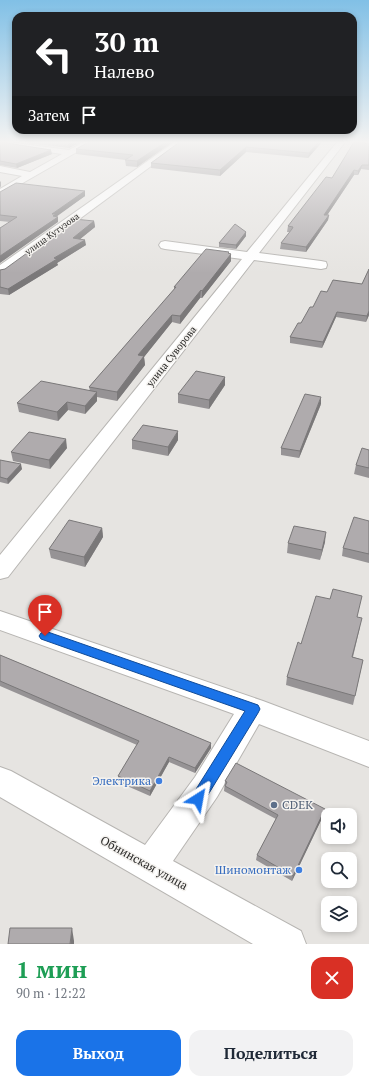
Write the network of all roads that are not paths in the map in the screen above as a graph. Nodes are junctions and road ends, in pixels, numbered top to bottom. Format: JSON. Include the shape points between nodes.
{"nodes":[{"id":1,"x":14,"y":185,"type":"edge"},
{"id":2,"x":120,"y":185,"type":"edge"},
{"id":3,"x":307,"y":185,"type":"edge"},
{"id":4,"x":0,"y":193,"type":"edge"},
{"id":5,"x":165,"y":245,"type":"dead end"},
{"id":6,"x":251,"y":256,"type":"junction"},
{"id":7,"x":321,"y":265,"type":"dead end"},
{"id":8,"x":0,"y":271,"type":"edge"},
{"id":9,"x":0,"y":570,"type":"edge"},
{"id":10,"x":0,"y":620,"type":"edge"},
{"id":11,"x":253,"y":709,"type":"junction"},
{"id":12,"x":369,"y":754,"type":"edge"},
{"id":13,"x":0,"y":783,"type":"edge"},
{"id":14,"x":150,"y":866,"type":"junction"},
{"id":15,"x":288,"y":944,"type":"edge"}],
"edges":[{"from":1,"to":4,"type":"street"},
{"from":2,"to":8,"type":"street","name":"улица Кутузова"},
{"from":3,"to":6,"type":"street","name":"улица Суворова"},
{"from":5,"to":6,"type":"street"},
{"from":6,"to":7,"type":"street"},
{"from":6,"to":9,"type":"street","name":"улица Суворова"},
{"from":10,"to":11,"type":"street"},
{"from":11,"to":12,"type":"street"},
{"from":11,"to":14,"type":"street","via":[[206,787]]},
{"from":13,"to":14,"type":"street","name":"Обнинская улица"},
{"from":14,"to":15,"type":"street","name":"Обнинская улица"}]}
